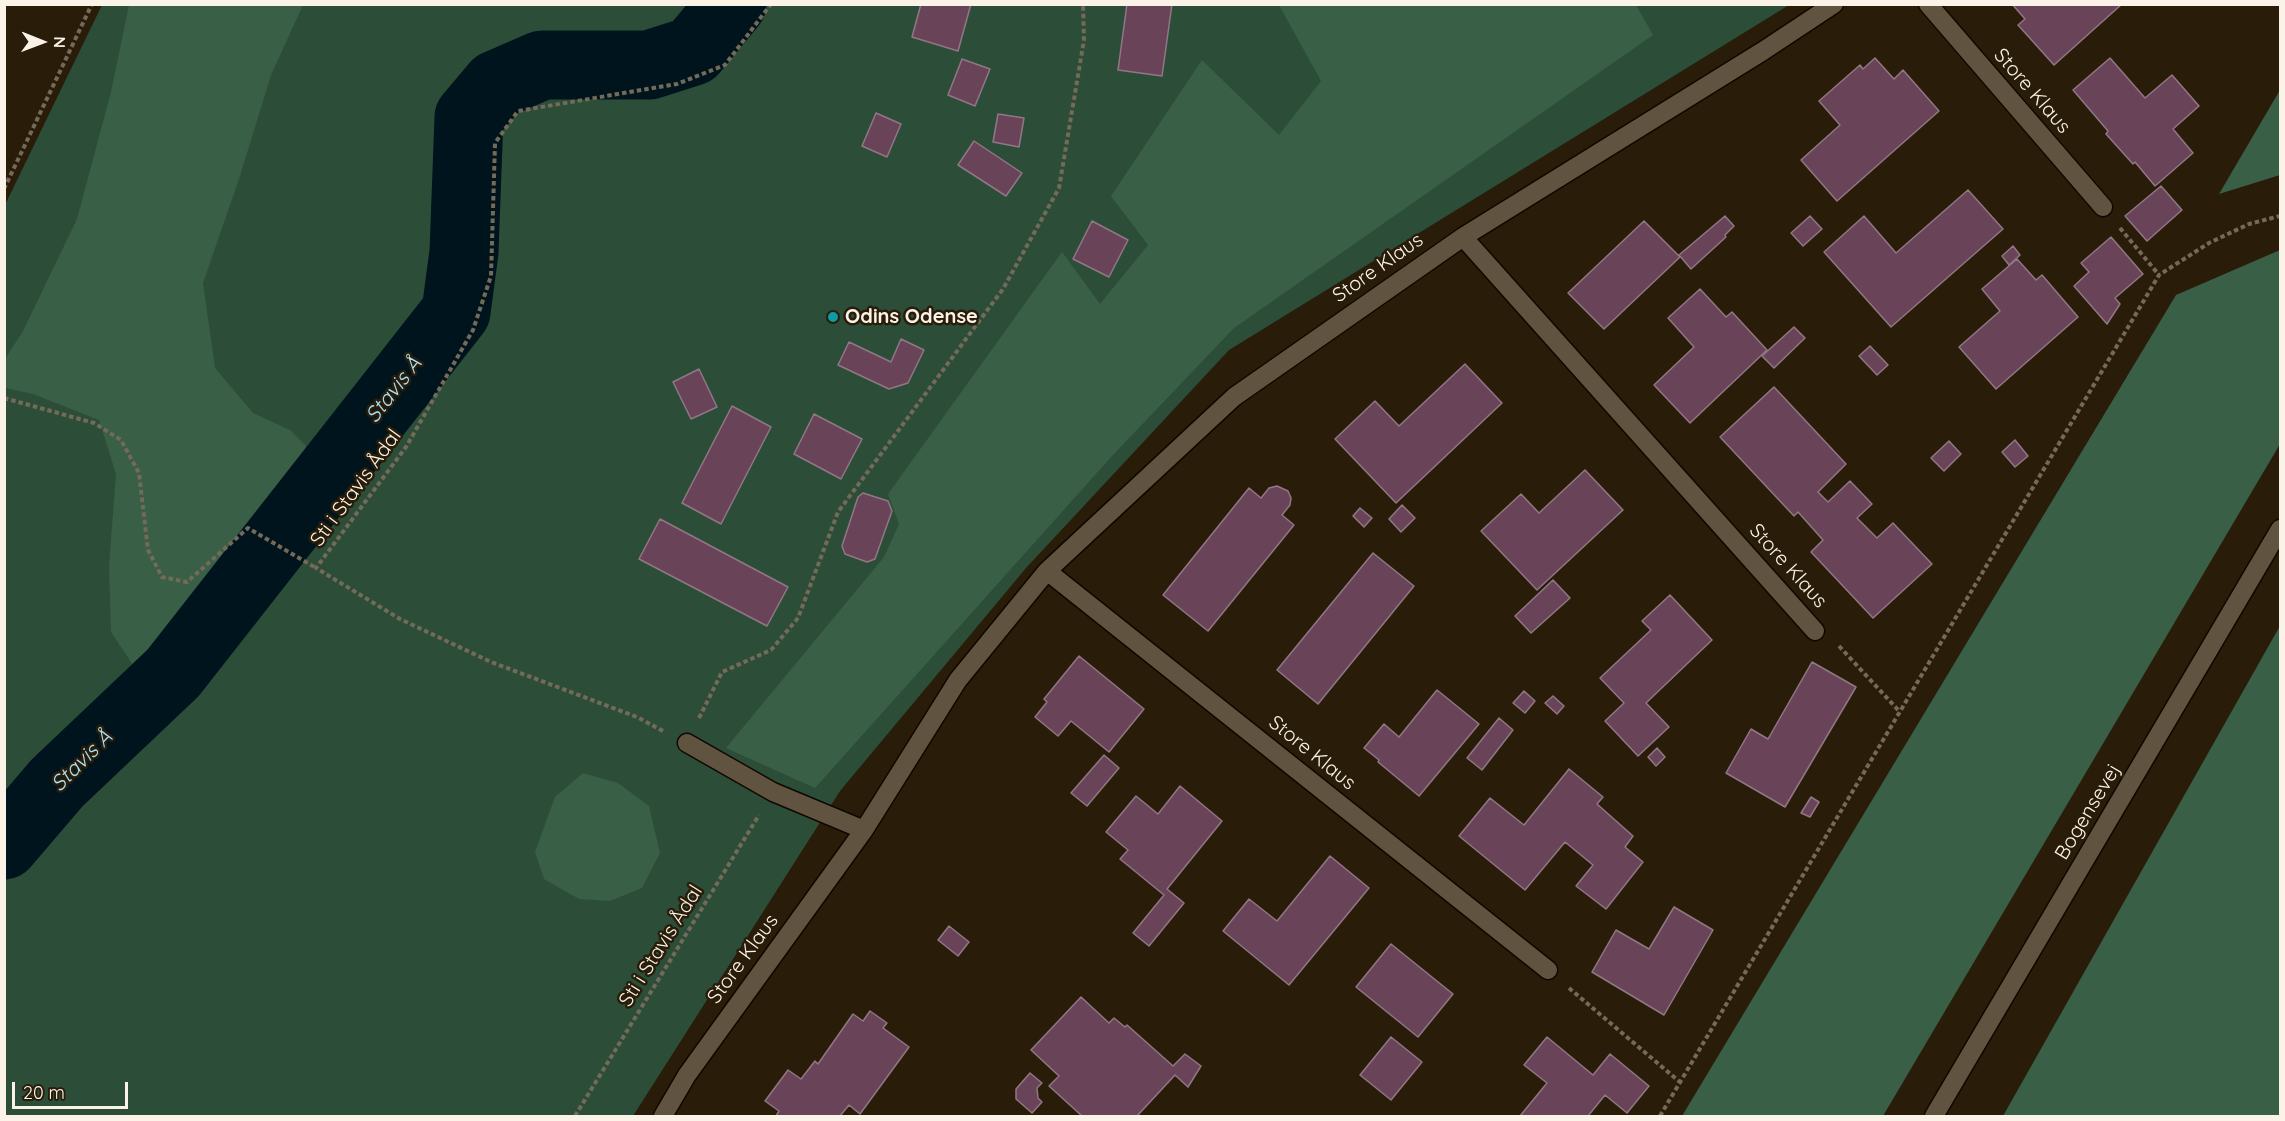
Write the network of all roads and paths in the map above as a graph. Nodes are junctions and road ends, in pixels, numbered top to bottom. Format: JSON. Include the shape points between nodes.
{"nodes":[{"id":1,"x":92,"y":4,"type":"edge"},
{"id":2,"x":771,"y":4,"type":"edge"},
{"id":3,"x":1083,"y":4,"type":"edge"},
{"id":4,"x":1834,"y":4,"type":"edge"},
{"id":5,"x":1928,"y":4,"type":"edge"},
{"id":6,"x":4,"y":189,"type":"edge"},
{"id":7,"x":2103,"y":207,"type":"joint"},
{"id":8,"x":2280,"y":216,"type":"edge"},
{"id":9,"x":1463,"y":237,"type":"junction"},
{"id":10,"x":2159,"y":275,"type":"junction"},
{"id":11,"x":4,"y":398,"type":"edge"},
{"id":12,"x":2280,"y":529,"type":"edge"},
{"id":13,"x":316,"y":568,"type":"junction"},
{"id":14,"x":1047,"y":571,"type":"junction"},
{"id":15,"x":1815,"y":631,"type":"joint"},
{"id":16,"x":1900,"y":712,"type":"junction"},
{"id":17,"x":687,"y":743,"type":"junction"},
{"id":18,"x":773,"y":792,"type":"junction"},
{"id":19,"x":864,"y":830,"type":"junction"},
{"id":20,"x":1548,"y":970,"type":"joint"},
{"id":21,"x":1681,"y":1083,"type":"junction"},
{"id":22,"x":575,"y":1116,"type":"edge"},
{"id":23,"x":663,"y":1116,"type":"edge"},
{"id":24,"x":1660,"y":1116,"type":"edge"},
{"id":25,"x":1934,"y":1116,"type":"edge"}],
"edges":[{"from":1,"to":6,"type":"path"},
{"from":2,"to":13,"type":"path","name":"Sti i Stavis Ådal","via":[[725,65],[677,84],[518,111],[495,143],[491,276],[473,330],[406,447]]},
{"from":3,"to":17,"type":"path","via":[[1084,40],[1059,188],[1003,289],[838,512],[798,618],[771,650],[722,672]]},
{"from":4,"to":9,"type":"street","name":"Store Klaus"},
{"from":5,"to":7,"type":"street","name":"Store Klaus"},
{"from":7,"to":10,"type":"path"},
{"from":8,"to":10,"type":"path","via":[[2249,224],[2209,243]]},
{"from":9,"to":14,"type":"street","name":"Store Klaus","via":[[1234,397]]},
{"from":9,"to":15,"type":"street","name":"Store Klaus"},
{"from":10,"to":16,"type":"path"},
{"from":11,"to":13,"type":"path","via":[[94,423],[121,440],[139,473],[148,550],[162,578],[187,582],[248,528]]},
{"from":12,"to":25,"type":"street","name":"Bogensevej"},
{"from":13,"to":17,"type":"path","name":"Sti i Stavis Ådal","via":[[400,619],[491,662],[637,717]]},
{"from":14,"to":19,"type":"street","name":"Store Klaus","via":[[958,680]]},
{"from":14,"to":20,"type":"street","name":"Store Klaus"},
{"from":15,"to":16,"type":"path","via":[[1825,631]]},
{"from":16,"to":21,"type":"path"},
{"from":17,"to":18,"type":"street"},
{"from":18,"to":19,"type":"street"},
{"from":18,"to":22,"type":"path","name":"Sti i Stavis Ådal"},
{"from":19,"to":23,"type":"street","name":"Store Klaus","via":[[687,1075]]},
{"from":20,"to":21,"type":"path"},
{"from":21,"to":24,"type":"path"}]}
